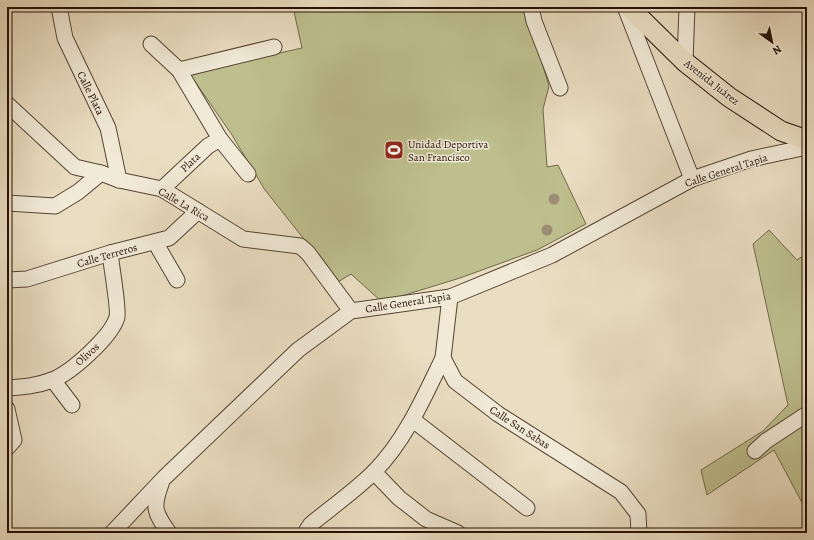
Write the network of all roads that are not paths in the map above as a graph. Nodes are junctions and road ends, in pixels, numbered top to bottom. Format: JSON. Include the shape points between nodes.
{"nodes":[{"id":1,"x":59,"y":7,"type":"edge"},
{"id":2,"x":531,"y":7,"type":"edge"},
{"id":3,"x":626,"y":7,"type":"edge"},
{"id":4,"x":630,"y":7,"type":"edge"},
{"id":5,"x":687,"y":7,"type":"edge"},
{"id":6,"x":152,"y":44,"type":"dead end"},
{"id":7,"x":274,"y":47,"type":"dead end"},
{"id":8,"x":685,"y":62,"type":"junction"},
{"id":9,"x":178,"y":70,"type":"junction"},
{"id":10,"x":560,"y":88,"type":"dead end"},
{"id":11,"x":7,"y":104,"type":"edge"},
{"id":12,"x":220,"y":139,"type":"junction"},
{"id":13,"x":807,"y":140,"type":"edge"},
{"id":14,"x":807,"y":147,"type":"edge"},
{"id":15,"x":101,"y":173,"type":"junction"},
{"id":16,"x":248,"y":174,"type":"dead end"},
{"id":17,"x":692,"y":179,"type":"junction"},
{"id":18,"x":119,"y":180,"type":"junction"},
{"id":19,"x":162,"y":189,"type":"junction"},
{"id":20,"x":7,"y":203,"type":"edge"},
{"id":21,"x":198,"y":212,"type":"junction"},
{"id":22,"x":155,"y":242,"type":"junction"},
{"id":23,"x":110,"y":253,"type":"junction"},
{"id":24,"x":7,"y":280,"type":"edge"},
{"id":25,"x":177,"y":280,"type":"dead end"},
{"id":26,"x":450,"y":297,"type":"junction"},
{"id":27,"x":351,"y":311,"type":"junction"},
{"id":28,"x":443,"y":358,"type":"junction"},
{"id":29,"x":53,"y":380,"type":"junction"},
{"id":30,"x":7,"y":388,"type":"edge"},
{"id":31,"x":72,"y":405,"type":"dead end"},
{"id":32,"x":7,"y":409,"type":"edge"},
{"id":33,"x":807,"y":414,"type":"edge"},
{"id":34,"x":413,"y":420,"type":"junction"},
{"id":35,"x":7,"y":448,"type":"edge"},
{"id":36,"x":755,"y":451,"type":"dead end"},
{"id":37,"x":374,"y":472,"type":"junction"},
{"id":38,"x":164,"y":478,"type":"junction"},
{"id":39,"x":527,"y":508,"type":"dead end"},
{"id":40,"x":112,"y":533,"type":"edge"},
{"id":41,"x":169,"y":533,"type":"edge"},
{"id":42,"x":308,"y":533,"type":"edge"},
{"id":43,"x":458,"y":533,"type":"edge"},
{"id":44,"x":639,"y":533,"type":"edge"}],
"edges":[{"from":1,"to":18,"type":"street","name":"Calle Plata","via":[[64,38],[108,128]]},
{"from":2,"to":10,"type":"street"},
{"from":3,"to":17,"type":"street"},
{"from":4,"to":8,"type":"main road","name":"Avenida Juárez"},
{"from":5,"to":8,"type":"street"},
{"from":6,"to":9,"type":"street"},
{"from":7,"to":9,"type":"street"},
{"from":8,"to":13,"type":"main road","name":"Avenida Juárez","via":[[729,97],[781,131]]},
{"from":9,"to":12,"type":"street"},
{"from":11,"to":15,"type":"street","name":"Calle La Rica","via":[[75,167]]},
{"from":12,"to":16,"type":"street"},
{"from":12,"to":19,"type":"street","name":"Plata","via":[[208,146]]},
{"from":14,"to":17,"type":"street","name":"Calle General Tapia","via":[[752,159]]},
{"from":15,"to":18,"type":"street","name":"Calle La Rica"},
{"from":15,"to":20,"type":"street","via":[[78,192],[55,206]]},
{"from":17,"to":26,"type":"street","name":"Calle General Tapia","via":[[552,255]]},
{"from":18,"to":19,"type":"street","name":"Calle La Rica"},
{"from":19,"to":21,"type":"street","name":"Calle La Rica"},
{"from":21,"to":22,"type":"street","name":"Calle Terreros","via":[[169,238]]},
{"from":21,"to":27,"type":"street","name":"Calle La Rica","via":[[243,239],[300,246]]},
{"from":22,"to":23,"type":"street","name":"Calle Terreros"},
{"from":22,"to":25,"type":"street"},
{"from":23,"to":24,"type":"street","name":"Calle Terreros","via":[[27,279]]},
{"from":23,"to":29,"type":"street","name":"Olivos","via":[[117,316],[98,346],[67,372]]},
{"from":26,"to":27,"type":"street","name":"Calle General Tapia"},
{"from":26,"to":28,"type":"street"},
{"from":27,"to":38,"type":"street","name":"Calle General Tapia","via":[[298,350]]},
{"from":28,"to":34,"type":"street"},
{"from":28,"to":44,"type":"street","name":"Calle San Sabas","via":[[455,381],[498,414],[621,492],[638,514]]},
{"from":29,"to":30,"type":"street","name":"Olivos","via":[[32,386]]},
{"from":29,"to":31,"type":"street"},
{"from":32,"to":35,"type":"street","via":[[14,440]]},
{"from":33,"to":36,"type":"street"},
{"from":34,"to":37,"type":"street"},
{"from":34,"to":39,"type":"street"},
{"from":37,"to":42,"type":"street","via":[[311,524]]},
{"from":37,"to":43,"type":"street","via":[[399,498],[426,519]]},
{"from":38,"to":40,"type":"street","name":"Calle General Tapia"},
{"from":38,"to":41,"type":"street","via":[[155,498],[155,508]]}]}
